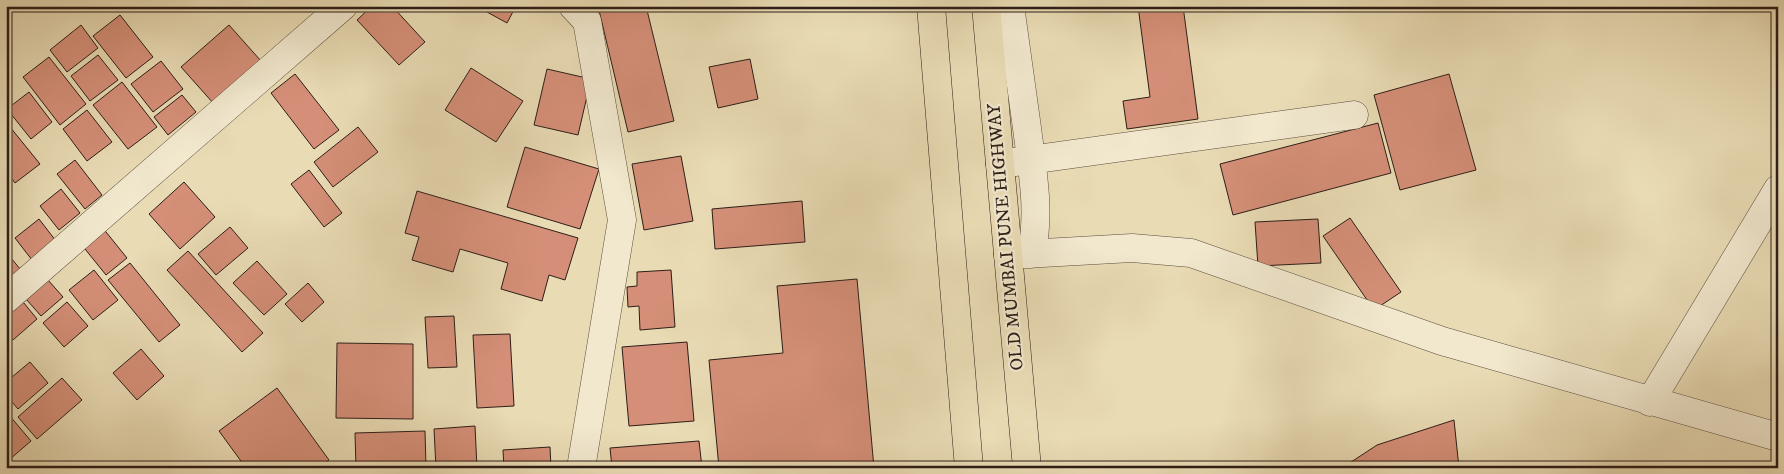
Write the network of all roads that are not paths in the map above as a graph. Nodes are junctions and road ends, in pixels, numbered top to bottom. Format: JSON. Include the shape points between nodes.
{"nodes":[{"id":1,"x":343,"y":6,"type":"edge"},
{"id":2,"x":573,"y":6,"type":"edge"},
{"id":3,"x":931,"y":6,"type":"edge"},
{"id":4,"x":986,"y":6,"type":"edge"},
{"id":5,"x":1010,"y":6,"type":"edge"},
{"id":6,"x":1354,"y":115,"type":"dead end"},
{"id":7,"x":1031,"y":160,"type":"junction"},
{"id":8,"x":1000,"y":164,"type":"junction"},
{"id":9,"x":1778,"y":189,"type":"edge"},
{"id":10,"x":1019,"y":254,"type":"junction"},
{"id":11,"x":6,"y":299,"type":"edge"},
{"id":12,"x":1650,"y":402,"type":"junction"},
{"id":13,"x":1778,"y":437,"type":"edge"},
{"id":14,"x":581,"y":468,"type":"edge"},
{"id":15,"x":969,"y":468,"type":"edge"},
{"id":16,"x":1027,"y":468,"type":"edge"}],
"edges":[{"from":1,"to":11,"type":"street"},
{"from":2,"to":14,"type":"street","via":[[587,21],[622,220]]},
{"from":3,"to":15,"type":"highway"},
{"from":4,"to":8,"type":"highway","name":"OLD MUMBAI PUNE HIGHWAY"},
{"from":5,"to":7,"type":"street"},
{"from":6,"to":7,"type":"street"},
{"from":7,"to":8,"type":"street"},
{"from":7,"to":10,"type":"street","via":[[1036,234]]},
{"from":8,"to":10,"type":"highway","name":"OLD MUMBAI PUNE HIGHWAY"},
{"from":9,"to":12,"type":"street"},
{"from":10,"to":12,"type":"street","via":[[1132,248],[1191,253],[1442,341]]},
{"from":10,"to":16,"type":"highway","name":"OLD MUMBAI PUNE HIGHWAY"},
{"from":12,"to":13,"type":"street"}]}
